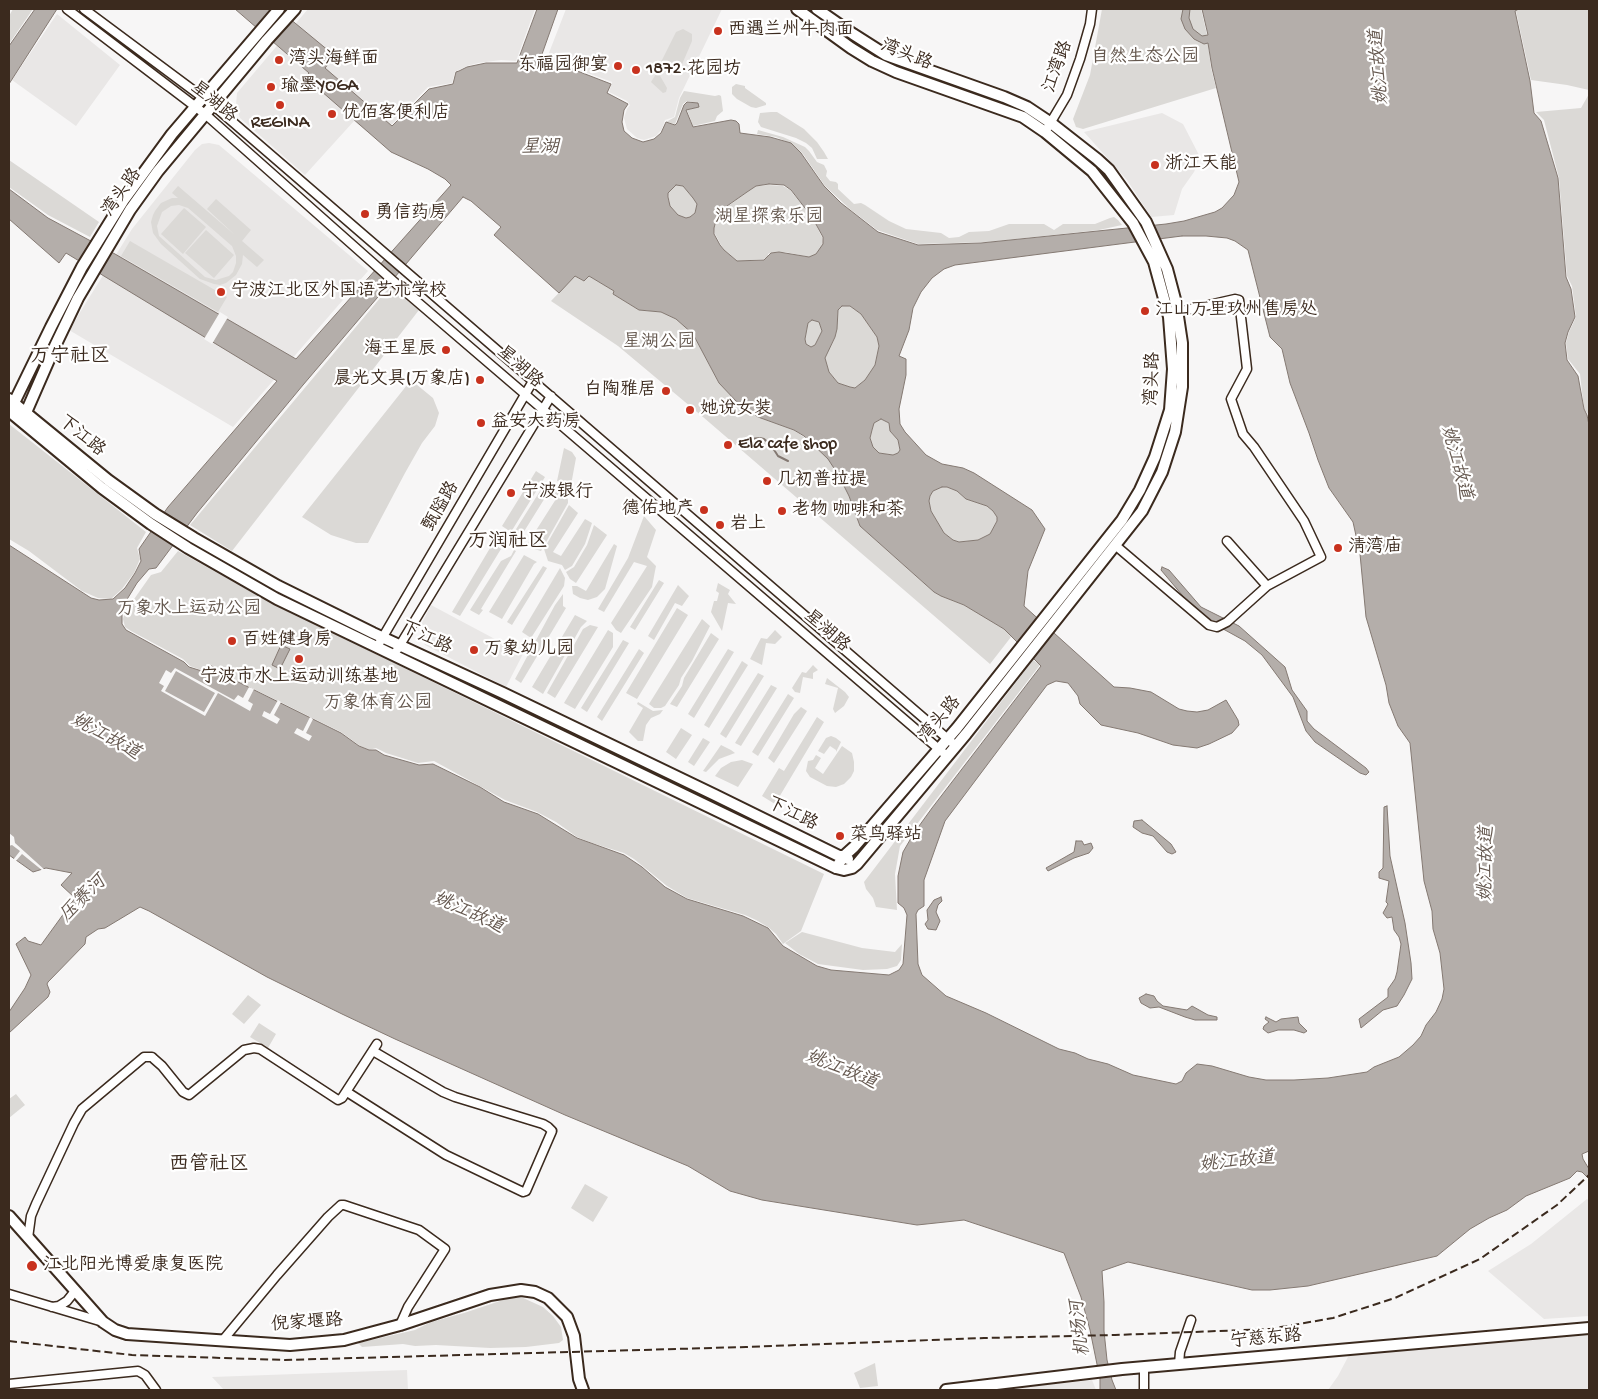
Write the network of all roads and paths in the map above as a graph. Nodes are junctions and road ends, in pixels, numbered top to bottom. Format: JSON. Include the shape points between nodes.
{"nodes":[{"id":1,"x":67,"y":9,"type":"edge"},
{"id":2,"x":84,"y":9,"type":"edge"},
{"id":3,"x":279,"y":9,"type":"edge"},
{"id":4,"x":797,"y":9,"type":"edge"},
{"id":5,"x":817,"y":9,"type":"edge"},
{"id":6,"x":1092,"y":9,"type":"edge"},
{"id":7,"x":292,"y":11,"type":"edge"},
{"id":8,"x":203,"y":97,"type":"junction"},
{"id":9,"x":213,"y":105,"type":"junction"},
{"id":10,"x":195,"y":106,"type":"junction"},
{"id":11,"x":205,"y":114,"type":"junction"},
{"id":12,"x":1052,"y":123,"type":"junction"},
{"id":13,"x":1045,"y":132,"type":"junction"},
{"id":14,"x":1154,"y":250,"type":"junction"},
{"id":15,"x":1178,"y":312,"type":"junction"},
{"id":16,"x":514,"y":364,"type":"junction"},
{"id":17,"x":504,"y":376,"type":"junction"},
{"id":18,"x":533,"y":381,"type":"junction"},
{"id":19,"x":526,"y":394,"type":"junction"},
{"id":20,"x":551,"y":396,"type":"junction"},
{"id":21,"x":10,"y":406,"type":"edge"},
{"id":22,"x":543,"y":409,"type":"junction"},
{"id":23,"x":23,"y":418,"type":"junction"},
{"id":24,"x":1227,"y":541,"type":"dead end"},
{"id":25,"x":1115,"y":545,"type":"junction"},
{"id":26,"x":1267,"y":586,"type":"junction"},
{"id":27,"x":1047,"y":622,"type":"junction"},
{"id":28,"x":383,"y":637,"type":"junction"},
{"id":29,"x":400,"y":645,"type":"junction"},
{"id":30,"x":377,"y":647,"type":"junction"},
{"id":31,"x":1022,"y":654,"type":"junction"},
{"id":32,"x":394,"y":656,"type":"junction"},
{"id":33,"x":924,"y":719,"type":"junction"},
{"id":34,"x":913,"y":726,"type":"junction"},
{"id":35,"x":947,"y":739,"type":"junction"},
{"id":36,"x":956,"y":746,"type":"junction"},
{"id":37,"x":938,"y":749,"type":"junction"},
{"id":38,"x":947,"y":756,"type":"junction"},
{"id":39,"x":844,"y":856,"type":"junction"},
{"id":40,"x":857,"y":864,"type":"junction"},
{"id":41,"x":836,"y":868,"type":"junction"},
{"id":42,"x":847,"y":870,"type":"joint"},
{"id":43,"x":346,"y":1092,"type":"junction"},
{"id":44,"x":9,"y":1216,"type":"edge"},
{"id":45,"x":28,"y":1238,"type":"junction"},
{"id":46,"x":75,"y":1291,"type":"junction"},
{"id":47,"x":9,"y":1294,"type":"edge"},
{"id":48,"x":52,"y":1307,"type":"junction"},
{"id":49,"x":1191,"y":1320,"type":"dead end"},
{"id":50,"x":103,"y":1322,"type":"junction"},
{"id":51,"x":400,"y":1325,"type":"junction"},
{"id":52,"x":1589,"y":1328,"type":"edge"},
{"id":53,"x":223,"y":1340,"type":"junction"},
{"id":54,"x":1179,"y":1364,"type":"junction"},
{"id":55,"x":1144,"y":1367,"type":"junction"},
{"id":56,"x":579,"y":1379,"type":"junction"},
{"id":57,"x":9,"y":1384,"type":"edge"},
{"id":58,"x":156,"y":1390,"type":"edge"},
{"id":59,"x":577,"y":1390,"type":"edge"},
{"id":60,"x":583,"y":1390,"type":"edge"},
{"id":61,"x":946,"y":1390,"type":"edge"},
{"id":62,"x":1144,"y":1390,"type":"edge"}],
"edges":[{"from":1,"to":10,"type":"street","name":"星湖路"},
{"from":2,"to":8,"type":"street","name":"星湖路"},
{"from":3,"to":8,"type":"main road","name":"湾头路"},
{"from":4,"to":13,"type":"main road","name":"湾头路","via":[[872,61],[1009,111]]},
{"from":5,"to":12,"type":"main road","name":"湾头路","via":[[886,55],[1004,97]]},
{"from":6,"to":12,"type":"street","name":"江湾路","via":[[1067,95]]},
{"from":7,"to":9,"type":"main road","name":"湾头路"},
{"from":8,"to":9,"type":"street","name":"星湖路"},
{"from":8,"to":10,"type":"main road","name":"湾头路"},
{"from":9,"to":11,"type":"main road","name":"湾头路"},
{"from":9,"to":16,"type":"street","name":"星湖路"},
{"from":10,"to":11,"type":"street","name":"星湖路"},
{"from":10,"to":21,"type":"main road","name":"湾头路","via":[[136,181],[98,239]]},
{"from":11,"to":17,"type":"street","name":"星湖路"},
{"from":11,"to":23,"type":"main road","name":"湾头路","via":[[158,171],[107,246],[54,346]]},
{"from":12,"to":13,"type":"street","name":"江湾路"},
{"from":12,"to":14,"type":"main road","name":"湾头路","via":[[1109,170],[1147,225]]},
{"from":13,"to":14,"type":"main road","name":"湾头路","via":[[1092,171]]},
{"from":14,"to":15,"type":"main road","name":"湾头路","via":[[1167,269]]},
{"from":14,"to":27,"type":"main road","name":"湾头路","via":[[1154,262],[1169,317],[1173,369],[1170,410],[1140,490],[1122,520]]},
{"from":15,"to":25,"type":"main road","name":"湾头路","via":[[1182,387],[1175,432],[1162,472],[1142,511]]},
{"from":15,"to":26,"type":"street","via":[[1236,298],[1239,300],[1247,369],[1232,398],[1243,434],[1304,522],[1321,558]]},
{"from":16,"to":17,"type":"street"},
{"from":16,"to":18,"type":"street","name":"星湖路"},
{"from":17,"to":19,"type":"street","name":"星湖路"},
{"from":18,"to":19,"type":"street","name":"甄隘路"},
{"from":18,"to":20,"type":"street","name":"星湖路"},
{"from":19,"to":22,"type":"street","name":"星湖路"},
{"from":19,"to":28,"type":"street","name":"甄隘路"},
{"from":20,"to":22,"type":"street","name":"甄隘路"},
{"from":20,"to":33,"type":"street","name":"星湖路"},
{"from":21,"to":23,"type":"main road","name":"下江路"},
{"from":22,"to":29,"type":"street","name":"甄隘路"},
{"from":22,"to":34,"type":"street","name":"星湖路"},
{"from":23,"to":28,"type":"main road","name":"下江路","via":[[194,538],[278,586]]},
{"from":23,"to":30,"type":"main road","name":"下江路","via":[[102,488],[188,548],[277,599]]},
{"from":24,"to":26,"type":"street"},
{"from":25,"to":26,"type":"street","via":[[1209,625],[1217,627],[1227,622]]},
{"from":25,"to":27,"type":"main road","name":"湾头路"},
{"from":27,"to":31,"type":"main road","name":"湾头路"},
{"from":28,"to":29,"type":"main road","name":"下江路"},
{"from":28,"to":30,"type":"street","name":"甄隘路"},
{"from":29,"to":32,"type":"street","name":"甄隘路"},
{"from":29,"to":39,"type":"main road","name":"下江路"},
{"from":30,"to":32,"type":"main road","name":"下江路"},
{"from":31,"to":35,"type":"main road","name":"湾头路"},
{"from":31,"to":36,"type":"main road","name":"湾头路"},
{"from":32,"to":41,"type":"main road","name":"下江路"},
{"from":33,"to":34,"type":"street"},
{"from":33,"to":35,"type":"street","name":"星湖路"},
{"from":34,"to":37,"type":"street","name":"星湖路"},
{"from":35,"to":36,"type":"street","name":"星湖路"},
{"from":35,"to":37,"type":"main road","name":"湾头路"},
{"from":36,"to":38,"type":"main road","name":"湾头路"},
{"from":37,"to":38,"type":"street","name":"星湖路"},
{"from":37,"to":39,"type":"main road","name":"湾头路"},
{"from":38,"to":40,"type":"main road","name":"湾头路"},
{"from":39,"to":40,"type":"main road","name":"下江路"},
{"from":39,"to":41,"type":"main road","name":"湾头路"},
{"from":40,"to":42,"type":"main road","name":"湾头路"},
{"from":41,"to":42,"type":"main road","name":"下江路"},
{"from":43,"to":43,"type":"street","via":[[375,1048],[443,1092],[543,1124],[552,1131],[523,1192],[446,1155]]},
{"from":43,"to":45,"type":"street","via":[[338,1100],[254,1048],[244,1050],[186,1095],[152,1057],[144,1057],[82,1109],[36,1204]]},
{"from":44,"to":45,"type":"main road","name":"倪家堰路"},
{"from":45,"to":46,"type":"main road","name":"倪家堰路"},
{"from":46,"to":48,"type":"street","via":[[60,1306]]},
{"from":46,"to":50,"type":"main road","name":"倪家堰路"},
{"from":47,"to":48,"type":"street"},
{"from":48,"to":50,"type":"street"},
{"from":49,"to":54,"type":"street"},
{"from":50,"to":53,"type":"main road","name":"倪家堰路","via":[[127,1334]]},
{"from":51,"to":53,"type":"main road","name":"倪家堰路","via":[[344,1340],[290,1345]]},
{"from":51,"to":53,"type":"street","via":[[445,1249],[419,1230],[344,1204],[328,1217]]},
{"from":51,"to":56,"type":"main road","name":"倪家堰路","via":[[490,1295],[521,1290],[535,1292],[548,1298],[567,1317],[574,1336]]},
{"from":52,"to":54,"type":"main road","name":"宁慈东路"},
{"from":54,"to":55,"type":"main road","name":"宁慈东路"},
{"from":55,"to":61,"type":"main road","name":"宁慈东路"},
{"from":55,"to":62,"type":"street"},
{"from":56,"to":59,"type":"main road"},
{"from":56,"to":60,"type":"main road","name":"倪家堰路"},
{"from":57,"to":58,"type":"street","via":[[138,1371]]}]}
